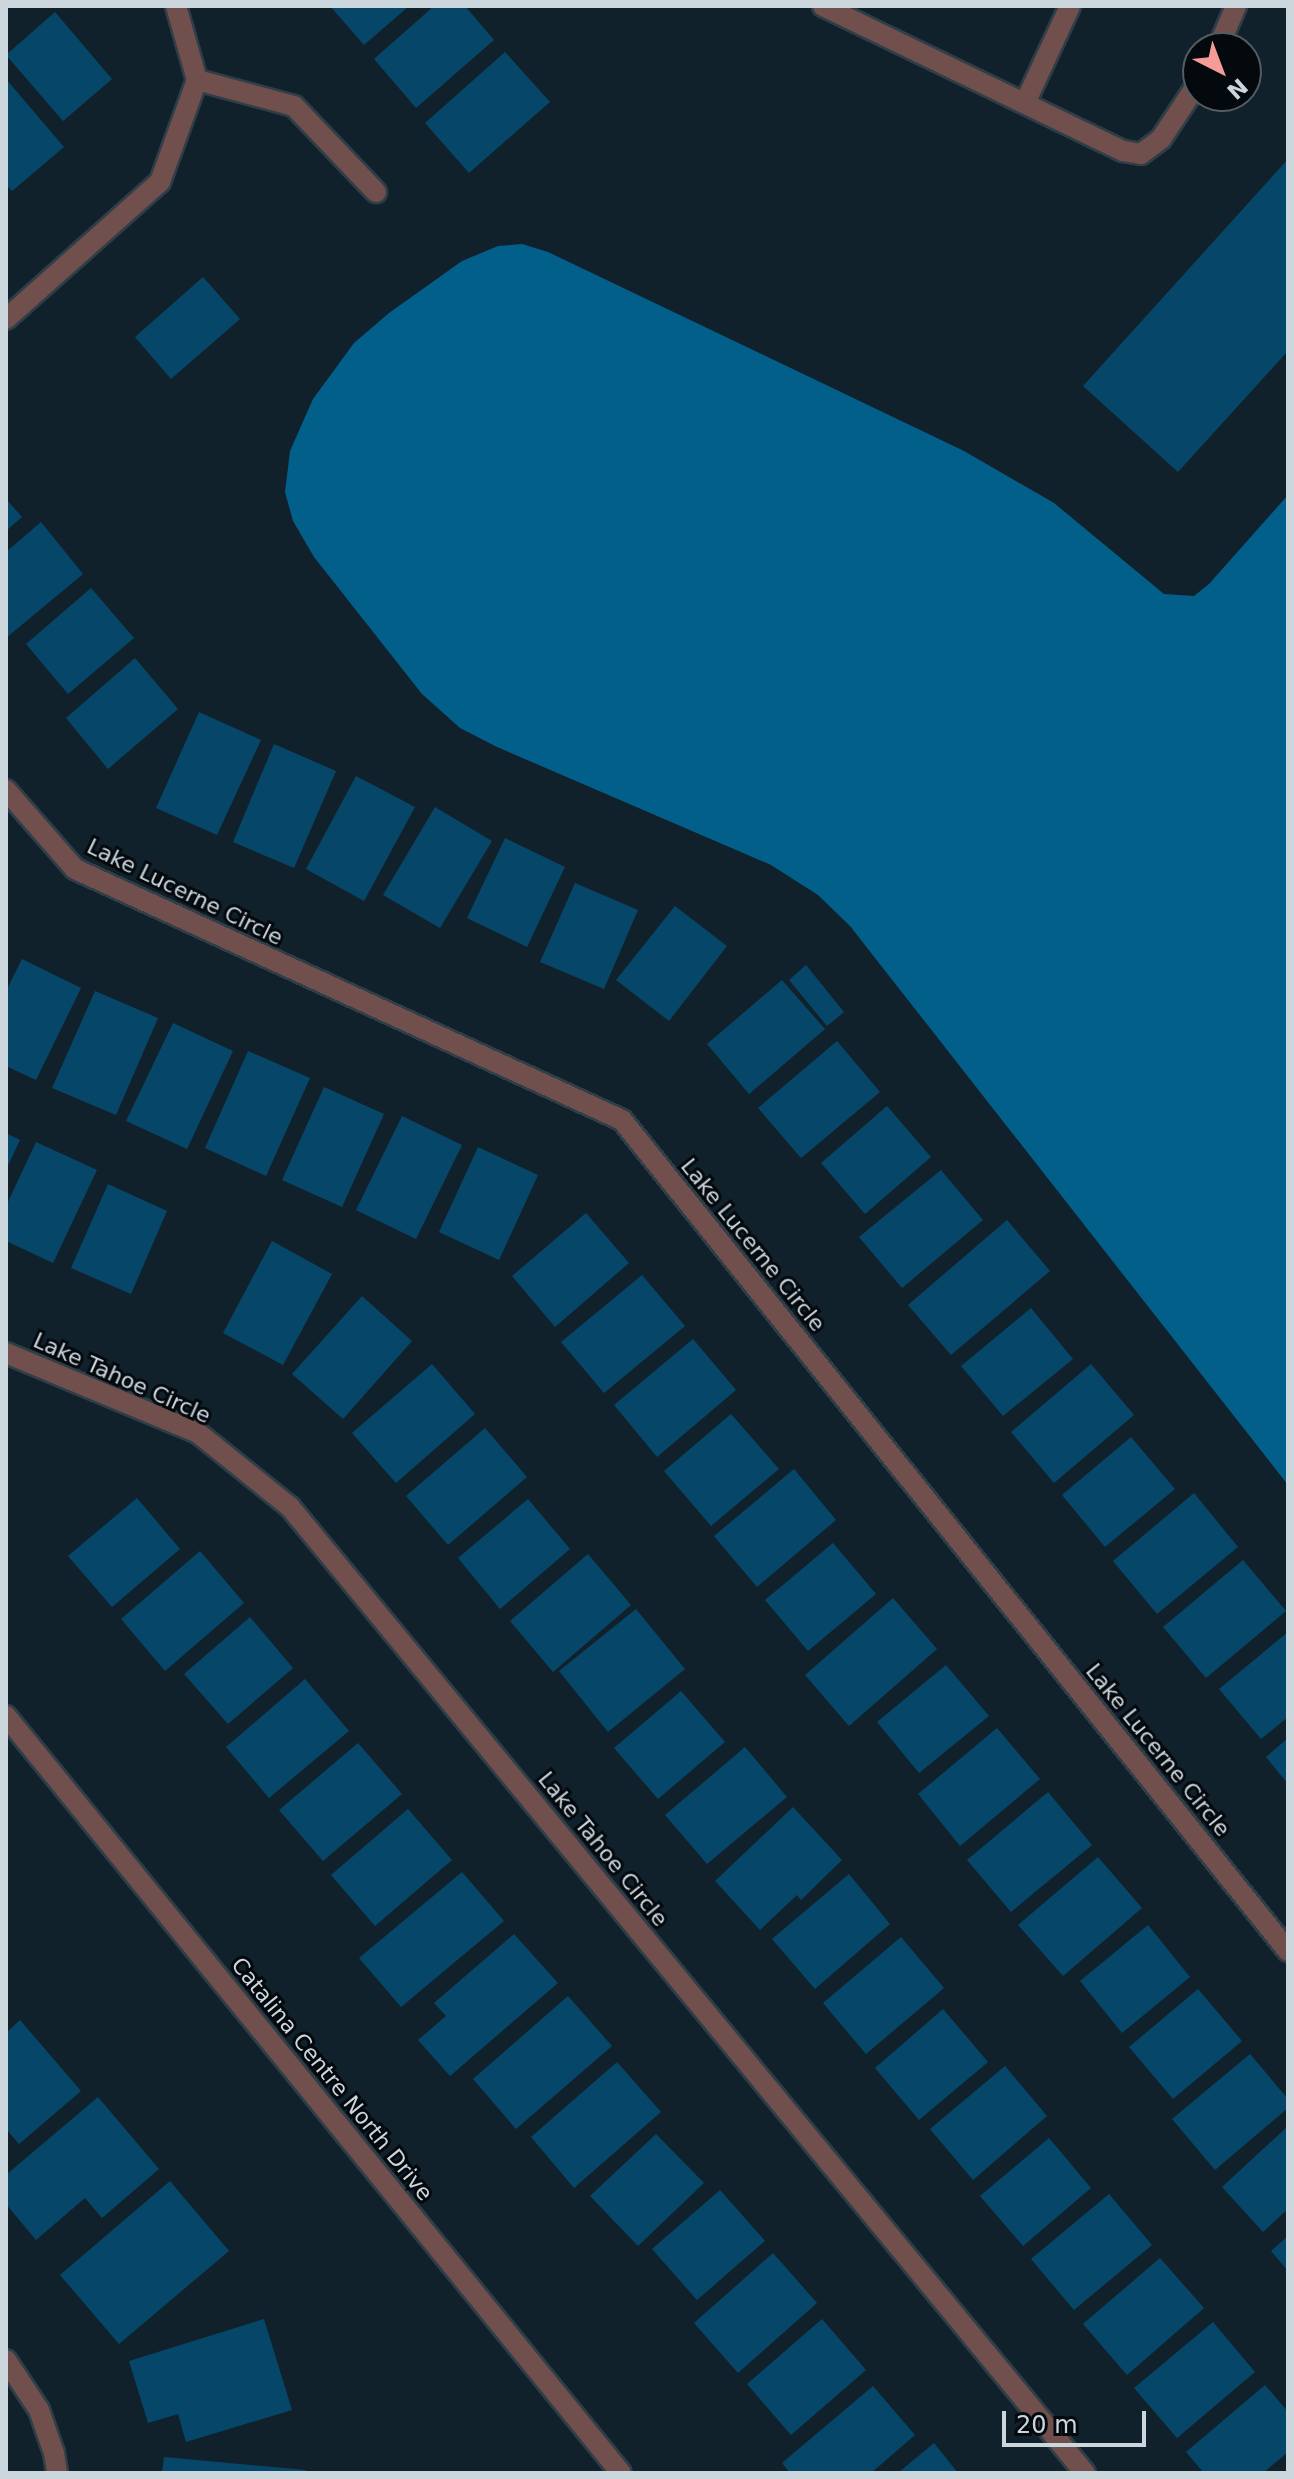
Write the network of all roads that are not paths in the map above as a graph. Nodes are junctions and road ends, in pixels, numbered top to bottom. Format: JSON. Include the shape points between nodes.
{"nodes":[{"id":1,"x":176,"y":6,"type":"edge"},
{"id":2,"x":823,"y":6,"type":"edge"},
{"id":3,"x":1070,"y":6,"type":"edge"},
{"id":4,"x":1236,"y":6,"type":"edge"},
{"id":5,"x":1225,"y":32,"type":"edge"},
{"id":6,"x":197,"y":80,"type":"junction"},
{"id":7,"x":1025,"y":103,"type":"junction"},
{"id":8,"x":1182,"y":107,"type":"edge"},
{"id":9,"x":376,"y":192,"type":"dead end"},
{"id":10,"x":6,"y":319,"type":"edge"},
{"id":11,"x":6,"y":790,"type":"edge"},
{"id":12,"x":6,"y":1353,"type":"edge"},
{"id":13,"x":6,"y":1716,"type":"edge"},
{"id":14,"x":1288,"y":1951,"type":"edge"},
{"id":15,"x":6,"y":2360,"type":"edge"},
{"id":16,"x":57,"y":2473,"type":"edge"},
{"id":17,"x":621,"y":2473,"type":"edge"},
{"id":18,"x":1085,"y":2473,"type":"edge"}],
"edges":[{"from":1,"to":6,"type":"street"},
{"from":2,"to":7,"type":"street"},
{"from":3,"to":7,"type":"street"},
{"from":4,"to":5,"type":"street"},
{"from":6,"to":9,"type":"street","via":[[294,106]]},
{"from":6,"to":10,"type":"street","via":[[160,182]]},
{"from":7,"to":8,"type":"street","via":[[1123,151],[1141,154],[1161,139]]},
{"from":11,"to":14,"type":"street","name":"Lake Lucerne Circle","via":[[75,869],[622,1120]]},
{"from":12,"to":18,"type":"street","name":"Lake Tahoe Circle","via":[[198,1433],[290,1507]]},
{"from":13,"to":17,"type":"street","name":"Catalina Centre North Drive"},
{"from":15,"to":16,"type":"street","via":[[39,2410]]}]}
